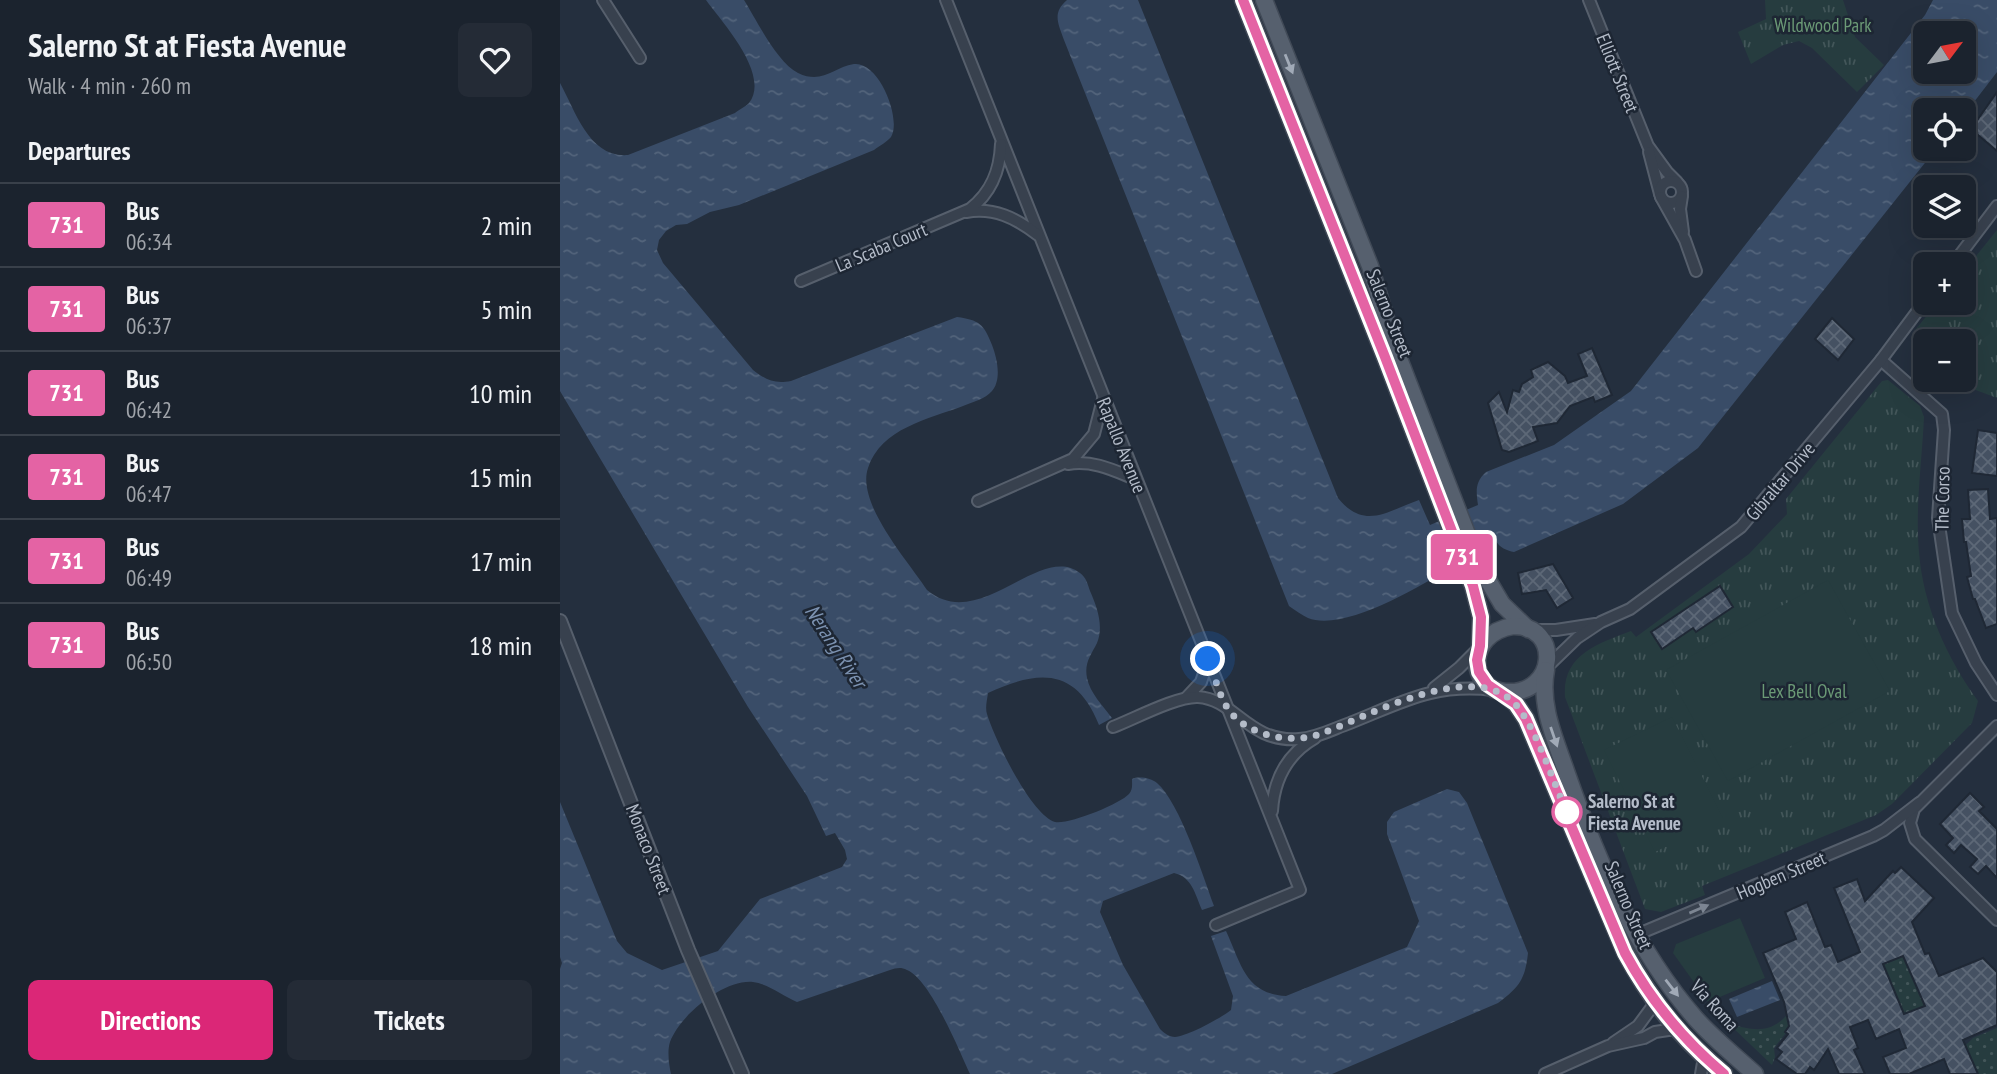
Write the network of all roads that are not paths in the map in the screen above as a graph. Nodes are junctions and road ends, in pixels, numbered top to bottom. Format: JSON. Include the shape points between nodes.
{"nodes":[{"id":1,"x":603,"y":0,"type":"edge"},
{"id":2,"x":946,"y":0,"type":"edge"},
{"id":3,"x":1243,"y":0,"type":"edge"},
{"id":4,"x":1264,"y":0,"type":"edge"},
{"id":5,"x":1589,"y":0,"type":"edge"},
{"id":6,"x":640,"y":58,"type":"dead end"},
{"id":7,"x":1002,"y":141,"type":"junction"},
{"id":8,"x":1648,"y":146,"type":"junction"},
{"id":9,"x":1677,"y":181,"type":"junction"},
{"id":10,"x":1682,"y":193,"type":"junction"},
{"id":11,"x":1660,"y":196,"type":"junction"},
{"id":12,"x":1997,"y":206,"type":"edge"},
{"id":13,"x":961,"y":214,"type":"junction"},
{"id":14,"x":1040,"y":237,"type":"junction"},
{"id":15,"x":1685,"y":240,"type":"junction"},
{"id":16,"x":1962,"y":252,"type":"edge"},
{"id":17,"x":1696,"y":271,"type":"dead end"},
{"id":18,"x":801,"y":281,"type":"dead end"},
{"id":19,"x":1915,"y":315,"type":"edge"},
{"id":20,"x":1881,"y":360,"type":"junction"},
{"id":21,"x":1405,"y":392,"type":"junction"},
{"id":22,"x":1103,"y":396,"type":"junction"},
{"id":23,"x":1062,"y":466,"type":"junction"},
{"id":24,"x":1135,"y":479,"type":"junction"},
{"id":25,"x":978,"y":501,"type":"dead end"},
{"id":26,"x":1463,"y":543,"type":"junction"},
{"id":27,"x":560,"y":621,"type":"edge"},
{"id":28,"x":1601,"y":622,"type":"junction"},
{"id":29,"x":1530,"y":629,"type":"junction"},
{"id":30,"x":1480,"y":647,"type":"junction"},
{"id":31,"x":1208,"y":659,"type":"junction"},
{"id":32,"x":1546,"y":669,"type":"junction"},
{"id":33,"x":1498,"y":691,"type":"junction"},
{"id":34,"x":1429,"y":692,"type":"junction"},
{"id":35,"x":1997,"y":695,"type":"edge"},
{"id":36,"x":1181,"y":699,"type":"junction"},
{"id":37,"x":1229,"y":710,"type":"junction"},
{"id":38,"x":1997,"y":726,"type":"edge"},
{"id":39,"x":1113,"y":727,"type":"dead end"},
{"id":40,"x":1330,"y":730,"type":"junction"},
{"id":41,"x":1919,"y":803,"type":"junction"},
{"id":42,"x":1272,"y":816,"type":"junction"},
{"id":43,"x":1997,"y":920,"type":"edge"},
{"id":44,"x":1216,"y":925,"type":"dead end"},
{"id":45,"x":1636,"y":936,"type":"junction"},
{"id":46,"x":1651,"y":959,"type":"joint"},
{"id":47,"x":1655,"y":1003,"type":"junction"},
{"id":48,"x":1675,"y":1029,"type":"junction"},
{"id":49,"x":1719,"y":1042,"type":"junction"},
{"id":50,"x":1608,"y":1046,"type":"junction"},
{"id":51,"x":1704,"y":1057,"type":"junction"},
{"id":52,"x":1721,"y":1073,"type":"edge"},
{"id":53,"x":742,"y":1074,"type":"edge"},
{"id":54,"x":1545,"y":1074,"type":"edge"},
{"id":55,"x":1701,"y":1074,"type":"edge"},
{"id":56,"x":1755,"y":1074,"type":"edge"}],
"edges":[{"from":1,"to":6,"type":"street"},
{"from":2,"to":7,"type":"street","name":"Rapallo Avenue"},
{"from":3,"to":21,"type":"main road","name":"Salerno Street"},
{"from":4,"to":21,"type":"main road","name":"Salerno Street","one_way":true,"via":[[1370,266]]},
{"from":5,"to":8,"type":"street","name":"Elliott Street"},
{"from":7,"to":13,"type":"street","name":"La Scaba Court","via":[[992,183],[975,205]]},
{"from":7,"to":14,"type":"street","name":"Rapallo Avenue"},
{"from":8,"to":9,"type":"street","name":"Elliott Street"},
{"from":8,"to":11,"type":"street","name":"Elliott Street"},
{"from":9,"to":10,"type":"street"},
{"from":9,"to":11,"type":"street","via":[[1664,182]]},
{"from":10,"to":11,"type":"street","via":[[1674,203]]},
{"from":10,"to":15,"type":"street","name":"Elliott Street"},
{"from":11,"to":15,"type":"street","name":"Elliott Street"},
{"from":12,"to":16,"type":"street"},
{"from":13,"to":14,"type":"street","name":"La Scaba Court","via":[[1002,214]]},
{"from":13,"to":18,"type":"street","name":"La Scaba Court"},
{"from":14,"to":22,"type":"street","name":"Rapallo Avenue"},
{"from":15,"to":17,"type":"street","name":"Elliott Street"},
{"from":19,"to":20,"type":"street","name":"Gibraltar Drive"},
{"from":20,"to":28,"type":"street","name":"Gibraltar Drive","via":[[1741,527],[1630,609]]},
{"from":20,"to":35,"type":"street","name":"The Corso","via":[[1942,414],[1938,517],[1952,613]]},
{"from":21,"to":26,"type":"main road","name":"Salerno Street"},
{"from":22,"to":23,"type":"street","via":[[1092,438]]},
{"from":22,"to":24,"type":"street","name":"Rapallo Avenue"},
{"from":23,"to":24,"type":"street","via":[[1099,465]]},
{"from":23,"to":25,"type":"street"},
{"from":24,"to":31,"type":"street","name":"Rapallo Avenue"},
{"from":26,"to":29,"type":"main road","name":"Salerno Street","via":[[1498,599]]},
{"from":26,"to":30,"type":"main road","name":"Salerno Street","via":[[1480,610]]},
{"from":27,"to":53,"type":"street","name":"Monaco Street","via":[[688,950]]},
{"from":28,"to":29,"type":"street","name":"Gibraltar Drive","via":[[1556,630]]},
{"from":28,"to":32,"type":"street","name":"Gibraltar Drive","via":[[1568,645]]},
{"from":29,"to":30,"type":"main road","via":[[1505,628]]},
{"from":29,"to":32,"type":"main road","via":[[1545,645]]},
{"from":30,"to":33,"type":"main road","via":[[1478,669],[1485,682]]},
{"from":30,"to":34,"type":"street"},
{"from":31,"to":36,"type":"street","via":[[1199,685]]},
{"from":31,"to":37,"type":"street","name":"Rapallo Avenue"},
{"from":32,"to":33,"type":"main road","via":[[1529,688]]},
{"from":32,"to":45,"type":"main road","name":"Salerno Street","one_way":true,"via":[[1544,692],[1551,726],[1603,867]]},
{"from":33,"to":34,"type":"street","via":[[1467,687]]},
{"from":33,"to":47,"type":"main road","name":"Salerno Street","via":[[1516,704],[1526,719],[1625,953]]},
{"from":34,"to":40,"type":"street"},
{"from":36,"to":37,"type":"street","via":[[1206,698]]},
{"from":36,"to":39,"type":"street"},
{"from":37,"to":40,"type":"street","via":[[1254,729],[1277,737],[1300,739]]},
{"from":37,"to":42,"type":"street","name":"Rapallo Avenue"},
{"from":38,"to":41,"type":"street"},
{"from":40,"to":42,"type":"street","via":[[1310,741],[1285,765],[1274,790]]},
{"from":41,"to":43,"type":"street","via":[[1910,819],[1916,839]]},
{"from":45,"to":41,"type":"street","name":"Hogben Street","one_way":true,"via":[[1873,836]]},
{"from":42,"to":44,"type":"street","name":"Rapallo Avenue","via":[[1300,890]]},
{"from":45,"to":46,"type":"main road","name":"Salerno Street"},
{"from":46,"to":49,"type":"main road","name":"Via Roma","one_way":true},
{"from":47,"to":48,"type":"main road"},
{"from":47,"to":50,"type":"street","via":[[1638,1026]]},
{"from":48,"to":50,"type":"street"},
{"from":48,"to":51,"type":"main road"},
{"from":49,"to":52,"type":"street"},
{"from":49,"to":56,"type":"main road","name":"Via Roma"},
{"from":50,"to":54,"type":"street"},
{"from":51,"to":52,"type":"main road"},
{"from":51,"to":55,"type":"street"}]}
